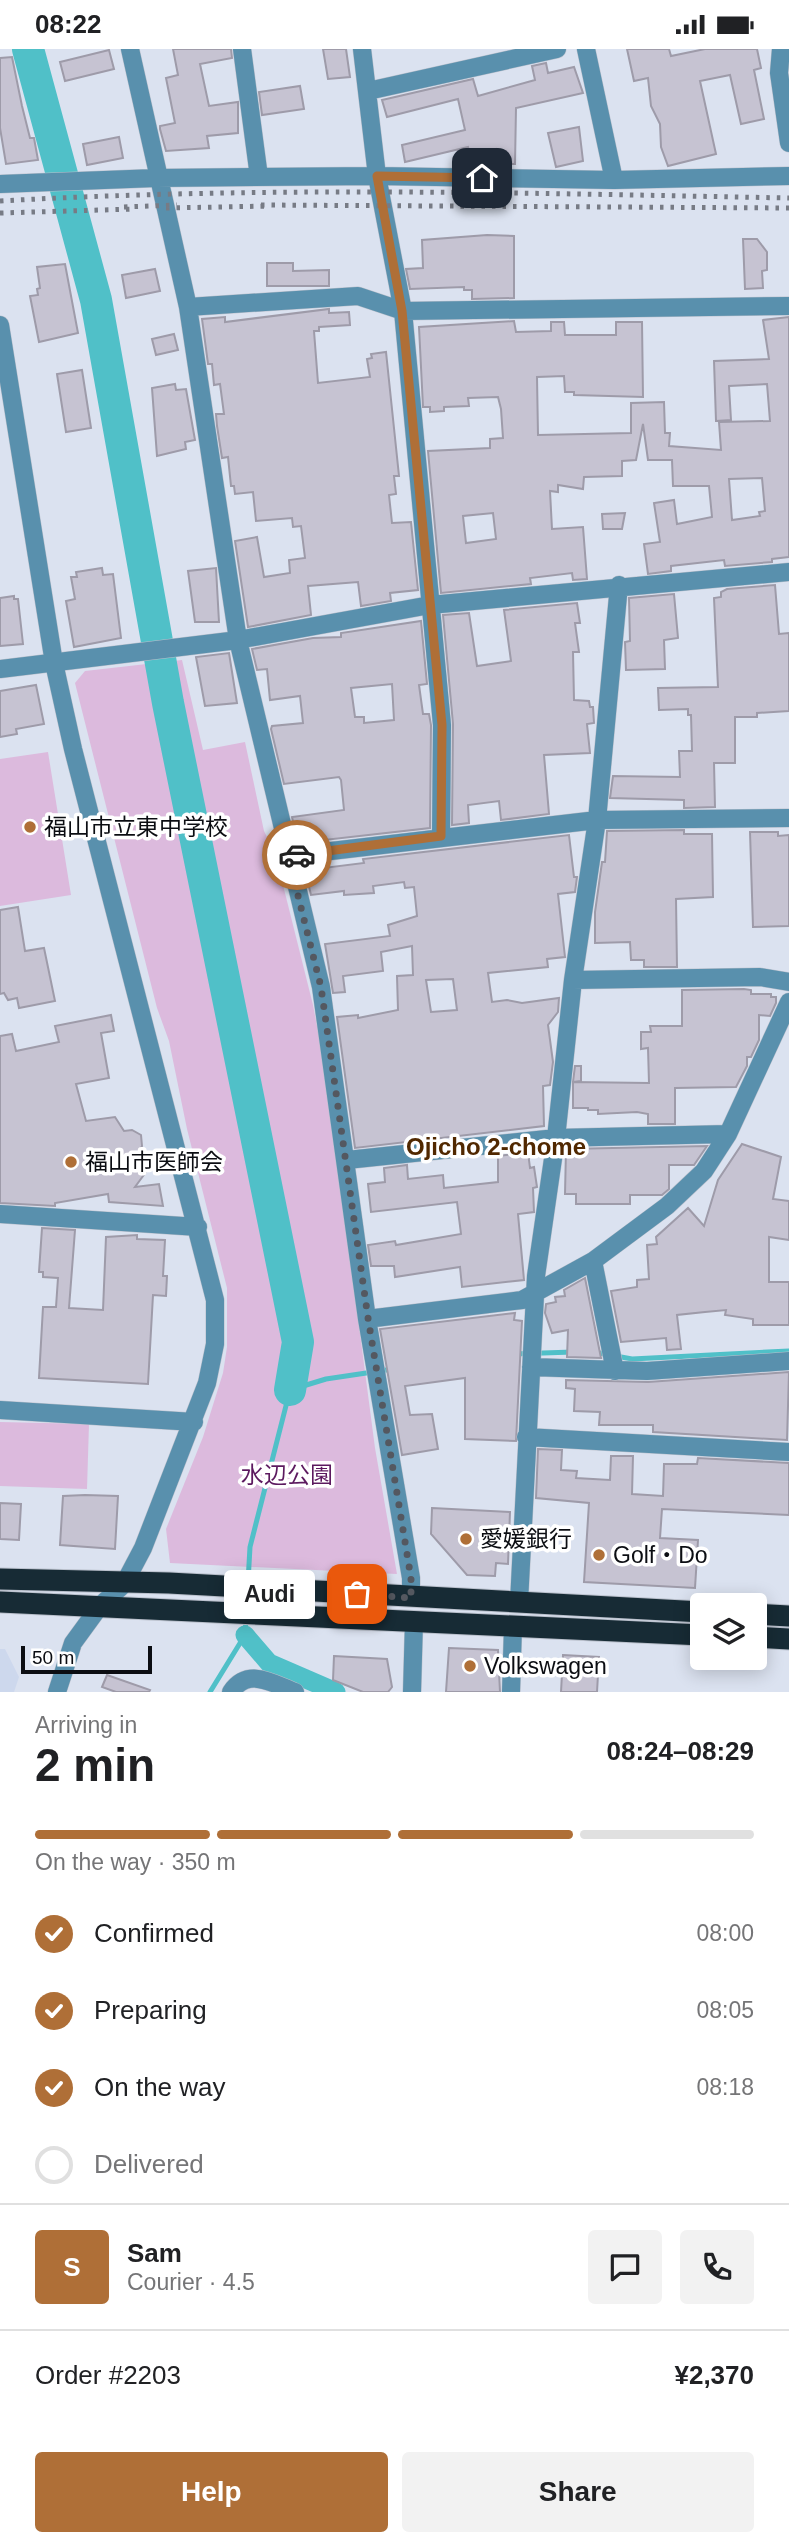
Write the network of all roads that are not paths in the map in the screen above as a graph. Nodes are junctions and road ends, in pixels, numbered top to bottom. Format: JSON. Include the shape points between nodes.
{"nodes":[{"id":1,"x":130,"y":49,"type":"edge"},
{"id":2,"x":242,"y":49,"type":"edge"},
{"id":3,"x":362,"y":49,"type":"edge"},
{"id":4,"x":557,"y":49,"type":"edge"},
{"id":5,"x":586,"y":49,"type":"edge"},
{"id":6,"x":781,"y":49,"type":"edge"},
{"id":7,"x":368,"y":91,"type":"junction"},
{"id":8,"x":789,"y":143,"type":"edge"},
{"id":9,"x":377,"y":176,"type":"junction"},
{"id":10,"x":789,"y":176,"type":"edge"},
{"id":11,"x":259,"y":177,"type":"junction"},
{"id":12,"x":156,"y":178,"type":"junction"},
{"id":13,"x":614,"y":180,"type":"junction"},
{"id":14,"x":0,"y":184,"type":"edge"},
{"id":15,"x":789,"y":306,"type":"edge"},
{"id":16,"x":188,"y":307,"type":"junction"},
{"id":17,"x":402,"y":311,"type":"junction"},
{"id":18,"x":1,"y":335,"type":"edge"},
{"id":19,"x":789,"y":572,"type":"edge"},
{"id":20,"x":619,"y":585,"type":"junction"},
{"id":21,"x":430,"y":605,"type":"junction"},
{"id":22,"x":238,"y":640,"type":"junction"},
{"id":23,"x":54,"y":663,"type":"junction"},
{"id":24,"x":0,"y":669,"type":"edge"},
{"id":25,"x":789,"y":818,"type":"edge"},
{"id":26,"x":597,"y":820,"type":"junction"},
{"id":27,"x":441,"y":836,"type":"junction"},
{"id":28,"x":288,"y":856,"type":"junction"},
{"id":29,"x":573,"y":980,"type":"junction"},
{"id":30,"x":789,"y":982,"type":"edge"},
{"id":31,"x":789,"y":1002,"type":"edge"},
{"id":32,"x":728,"y":1135,"type":"junction"},
{"id":33,"x":556,"y":1138,"type":"junction"},
{"id":34,"x":347,"y":1160,"type":"junction"},
{"id":35,"x":0,"y":1214,"type":"edge"},
{"id":36,"x":198,"y":1227,"type":"junction"},
{"id":37,"x":593,"y":1261,"type":"junction"},
{"id":38,"x":535,"y":1295,"type":"junction"},
{"id":39,"x":368,"y":1318,"type":"junction"},
{"id":40,"x":789,"y":1361,"type":"edge"},
{"id":41,"x":531,"y":1367,"type":"junction"},
{"id":42,"x":615,"y":1371,"type":"junction"},
{"id":43,"x":0,"y":1410,"type":"edge"},
{"id":44,"x":194,"y":1422,"type":"junction"},
{"id":45,"x":526,"y":1437,"type":"junction"},
{"id":46,"x":789,"y":1452,"type":"edge"},
{"id":47,"x":0,"y":1579,"type":"edge"},
{"id":48,"x":124,"y":1584,"type":"junction"},
{"id":49,"x":411,"y":1598,"type":"junction"},
{"id":50,"x":0,"y":1602,"type":"edge"},
{"id":51,"x":519,"y":1602,"type":"junction"},
{"id":52,"x":100,"y":1606,"type":"junction"},
{"id":53,"x":690,"y":1611,"type":"edge"},
{"id":54,"x":767,"y":1615,"type":"edge"},
{"id":55,"x":789,"y":1616,"type":"edge"},
{"id":56,"x":414,"y":1621,"type":"junction"},
{"id":57,"x":513,"y":1626,"type":"junction"},
{"id":58,"x":690,"y":1634,"type":"edge"},
{"id":59,"x":767,"y":1638,"type":"edge"},
{"id":60,"x":789,"y":1639,"type":"edge"},
{"id":61,"x":57,"y":1692,"type":"edge"},
{"id":62,"x":230,"y":1692,"type":"edge"},
{"id":63,"x":294,"y":1692,"type":"edge"},
{"id":64,"x":412,"y":1692,"type":"edge"},
{"id":65,"x":511,"y":1692,"type":"edge"}],
"edges":[{"from":1,"to":12,"type":"street"},
{"from":2,"to":11,"type":"street"},
{"from":3,"to":7,"type":"street"},
{"from":4,"to":7,"type":"street"},
{"from":5,"to":13,"type":"street"},
{"from":6,"to":8,"type":"street","via":[[779,73]]},
{"from":7,"to":9,"type":"street"},
{"from":9,"to":11,"type":"street"},
{"from":9,"to":13,"type":"street"},
{"from":9,"to":17,"type":"street"},
{"from":10,"to":13,"type":"street"},
{"from":11,"to":12,"type":"street"},
{"from":12,"to":14,"type":"street"},
{"from":12,"to":16,"type":"street"},
{"from":15,"to":17,"type":"street"},
{"from":16,"to":17,"type":"street","via":[[358,296]]},
{"from":16,"to":22,"type":"street"},
{"from":17,"to":21,"type":"street"},
{"from":18,"to":23,"type":"street"},
{"from":19,"to":20,"type":"street"},
{"from":20,"to":21,"type":"street"},
{"from":20,"to":26,"type":"street"},
{"from":21,"to":22,"type":"street"},
{"from":21,"to":27,"type":"street","via":[[442,725]]},
{"from":22,"to":23,"type":"street"},
{"from":22,"to":28,"type":"street"},
{"from":23,"to":24,"type":"street"},
{"from":23,"to":36,"type":"street"},
{"from":25,"to":26,"type":"street"},
{"from":26,"to":27,"type":"street"},
{"from":26,"to":29,"type":"street"},
{"from":27,"to":28,"type":"street"},
{"from":28,"to":34,"type":"street","via":[[321,987]]},
{"from":29,"to":30,"type":"street","via":[[760,977]]},
{"from":29,"to":33,"type":"street"},
{"from":31,"to":32,"type":"street"},
{"from":32,"to":33,"type":"street"},
{"from":32,"to":37,"type":"street","via":[[704,1171],[667,1206]]},
{"from":33,"to":34,"type":"street"},
{"from":33,"to":38,"type":"street"},
{"from":34,"to":39,"type":"street"},
{"from":35,"to":36,"type":"street"},
{"from":36,"to":44,"type":"street","via":[[215,1300],[215,1344]]},
{"from":37,"to":38,"type":"street"},
{"from":37,"to":42,"type":"street"},
{"from":38,"to":39,"type":"street"},
{"from":38,"to":41,"type":"street"},
{"from":39,"to":49,"type":"street"},
{"from":40,"to":42,"type":"street"},
{"from":41,"to":42,"type":"street"},
{"from":41,"to":45,"type":"street"},
{"from":43,"to":44,"type":"street"},
{"from":44,"to":48,"type":"street"},
{"from":45,"to":46,"type":"street"},
{"from":45,"to":51,"type":"street"},
{"from":47,"to":48,"type":"highway"},
{"from":48,"to":49,"type":"highway"},
{"from":48,"to":52,"type":"street"},
{"from":49,"to":51,"type":"highway"},
{"from":50,"to":52,"type":"highway"},
{"from":51,"to":53,"type":"highway"},
{"from":52,"to":56,"type":"highway"},
{"from":52,"to":61,"type":"street","via":[[73,1643]]},
{"from":54,"to":55,"type":"highway"},
{"from":56,"to":57,"type":"highway"},
{"from":56,"to":64,"type":"street"},
{"from":57,"to":58,"type":"highway"},
{"from":57,"to":65,"type":"street"},
{"from":59,"to":60,"type":"highway"},
{"from":62,"to":63,"type":"street","via":[[243,1679],[257,1678]]}]}
